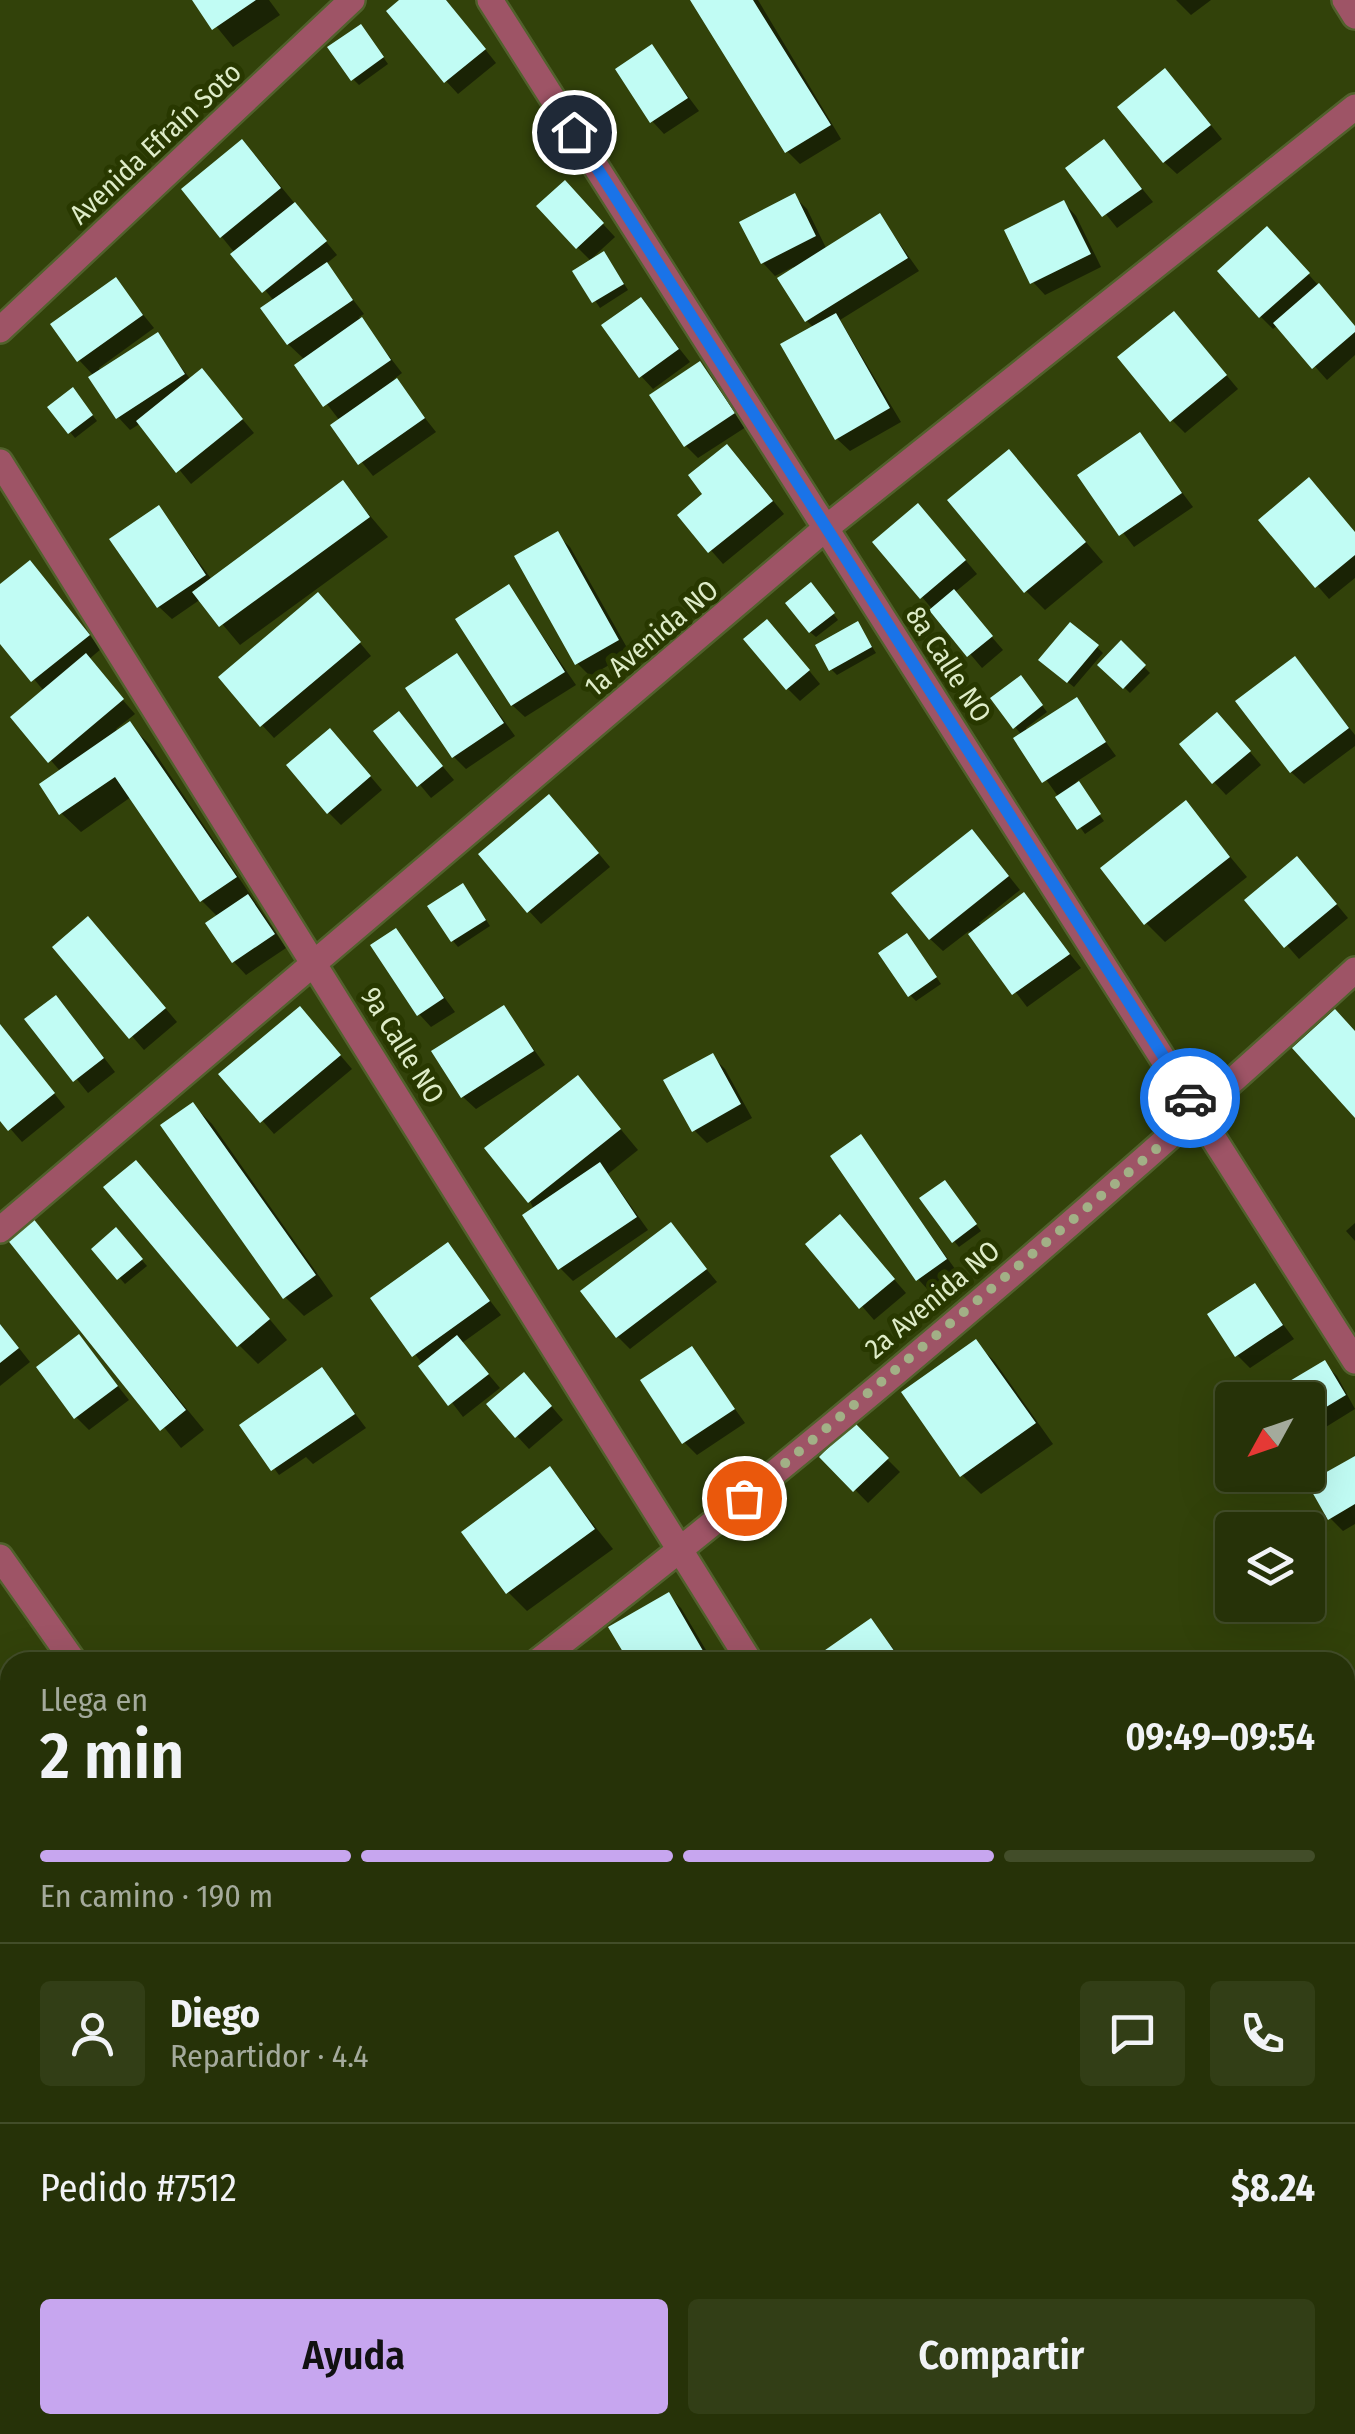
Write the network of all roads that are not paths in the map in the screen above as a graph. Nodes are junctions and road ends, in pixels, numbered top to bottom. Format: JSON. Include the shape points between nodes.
{"nodes":[{"id":1,"x":352,"y":0,"type":"edge"},
{"id":2,"x":490,"y":0,"type":"edge"},
{"id":3,"x":1345,"y":0,"type":"edge"},
{"id":4,"x":1355,"y":16,"type":"edge"},
{"id":5,"x":1355,"y":108,"type":"edge"},
{"id":6,"x":0,"y":330,"type":"edge"},
{"id":7,"x":0,"y":462,"type":"edge"},
{"id":8,"x":826,"y":528,"type":"junction"},
{"id":9,"x":316,"y":963,"type":"junction"},
{"id":10,"x":1355,"y":970,"type":"edge"},
{"id":11,"x":1200,"y":1112,"type":"junction"},
{"id":12,"x":0,"y":1230,"type":"edge"},
{"id":13,"x":1355,"y":1361,"type":"edge"},
{"id":14,"x":683,"y":1550,"type":"junction"},
{"id":15,"x":0,"y":1557,"type":"edge"},
{"id":16,"x":67,"y":1652,"type":"edge"},
{"id":17,"x":551,"y":1652,"type":"edge"},
{"id":18,"x":744,"y":1652,"type":"edge"}],
"edges":[{"from":1,"to":6,"type":"street","name":"Avenida Efraín Soto"},
{"from":2,"to":8,"type":"street","name":"8a Calle NO"},
{"from":3,"to":4,"type":"street"},
{"from":5,"to":8,"type":"street","name":"1a Avenida NO"},
{"from":7,"to":9,"type":"street","name":"9a Calle NO"},
{"from":8,"to":9,"type":"street","name":"1a Avenida NO"},
{"from":8,"to":11,"type":"street","name":"8a Calle NO"},
{"from":9,"to":12,"type":"street","name":"1a Avenida NO"},
{"from":9,"to":14,"type":"street","name":"9a Calle NO"},
{"from":10,"to":11,"type":"street","name":"2a Avenida NO"},
{"from":11,"to":13,"type":"street","name":"8a Calle NO"},
{"from":11,"to":14,"type":"street","name":"2a Avenida NO"},
{"from":14,"to":17,"type":"street","name":"2a Avenida NO"},
{"from":14,"to":18,"type":"street","name":"9a Calle NO"},
{"from":15,"to":16,"type":"street"}]}
